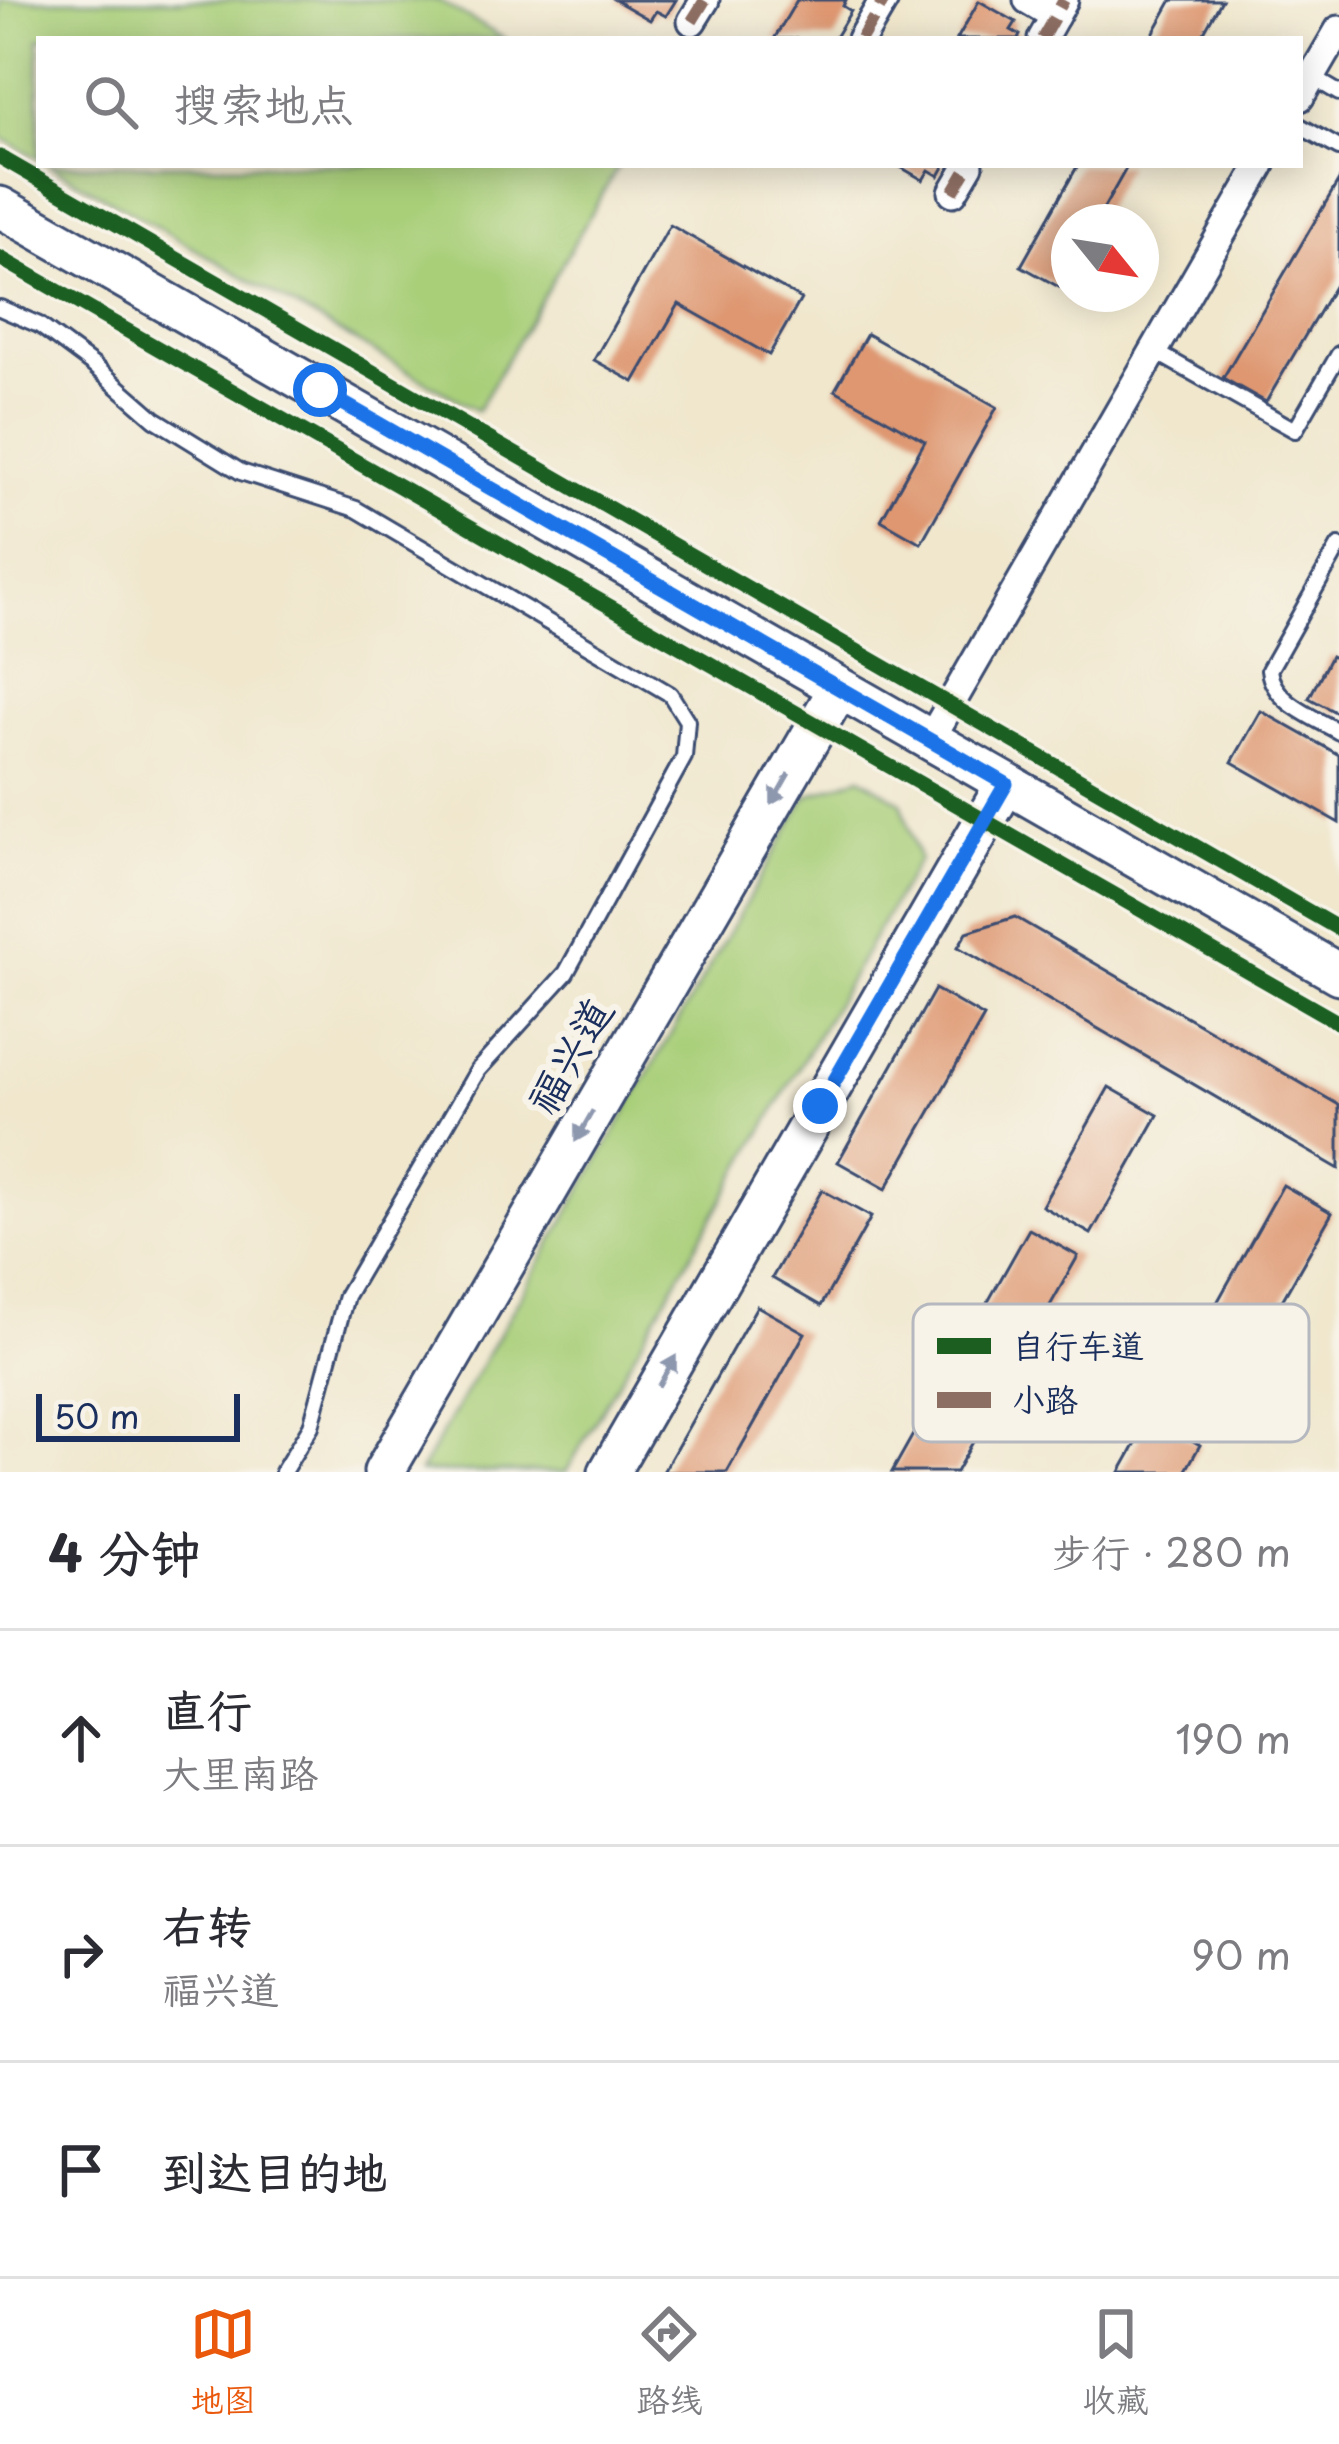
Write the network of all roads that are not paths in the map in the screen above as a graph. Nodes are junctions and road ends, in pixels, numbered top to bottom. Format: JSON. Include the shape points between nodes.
{"nodes":[{"id":1,"x":884,"y":0,"type":"edge"},
{"id":2,"x":1028,"y":0,"type":"edge"},
{"id":3,"x":1054,"y":18,"type":"edge"},
{"id":4,"x":1339,"y":30,"type":"edge"},
{"id":5,"x":863,"y":36,"type":"edge"},
{"id":6,"x":1306,"y":87,"type":"edge"},
{"id":7,"x":1339,"y":92,"type":"edge"},
{"id":8,"x":1303,"y":128,"type":"edge"},
{"id":9,"x":1339,"y":148,"type":"edge"},
{"id":10,"x":967,"y":168,"type":"edge"},
{"id":11,"x":1259,"y":168,"type":"edge"},
{"id":12,"x":953,"y":192,"type":"dead end"},
{"id":13,"x":0,"y":207,"type":"edge"},
{"id":14,"x":0,"y":308,"type":"edge"},
{"id":15,"x":1154,"y":351,"type":"junction"},
{"id":16,"x":1339,"y":354,"type":"edge"},
{"id":17,"x":1339,"y":546,"type":"edge"},
{"id":18,"x":838,"y":688,"type":"junction"},
{"id":19,"x":1339,"y":732,"type":"edge"},
{"id":20,"x":930,"y":740,"type":"junction"},
{"id":21,"x":1006,"y":784,"type":"junction"},
{"id":22,"x":1339,"y":974,"type":"edge"},
{"id":23,"x":283,"y":1472,"type":"edge"},
{"id":24,"x":384,"y":1472,"type":"edge"},
{"id":25,"x":609,"y":1472,"type":"edge"}],
"edges":[{"from":1,"to":5,"type":"street"},
{"from":2,"to":3,"type":"street"},
{"from":4,"to":6,"type":"street"},
{"from":6,"to":7,"type":"lane"},
{"from":8,"to":9,"type":"lane"},
{"from":10,"to":12,"type":"street"},
{"from":11,"to":15,"type":"street"},
{"from":13,"to":18,"type":"street"},
{"from":14,"to":23,"type":"lane","via":[[39,325],[155,419],[241,472],[356,509],[670,694],[687,722],[684,757],[566,973],[478,1070],[346,1296],[310,1426]]},
{"from":15,"to":16,"type":"lane","via":[[1295,430]]},
{"from":15,"to":20,"type":"street"},
{"from":17,"to":19,"type":"lane","via":[[1269,670],[1282,698]]},
{"from":18,"to":20,"type":"street"},
{"from":18,"to":24,"type":"street","name":"福兴道","one_way":true},
{"from":20,"to":21,"type":"street"},
{"from":21,"to":22,"type":"street"},
{"from":25,"to":21,"type":"street","one_way":true}]}
